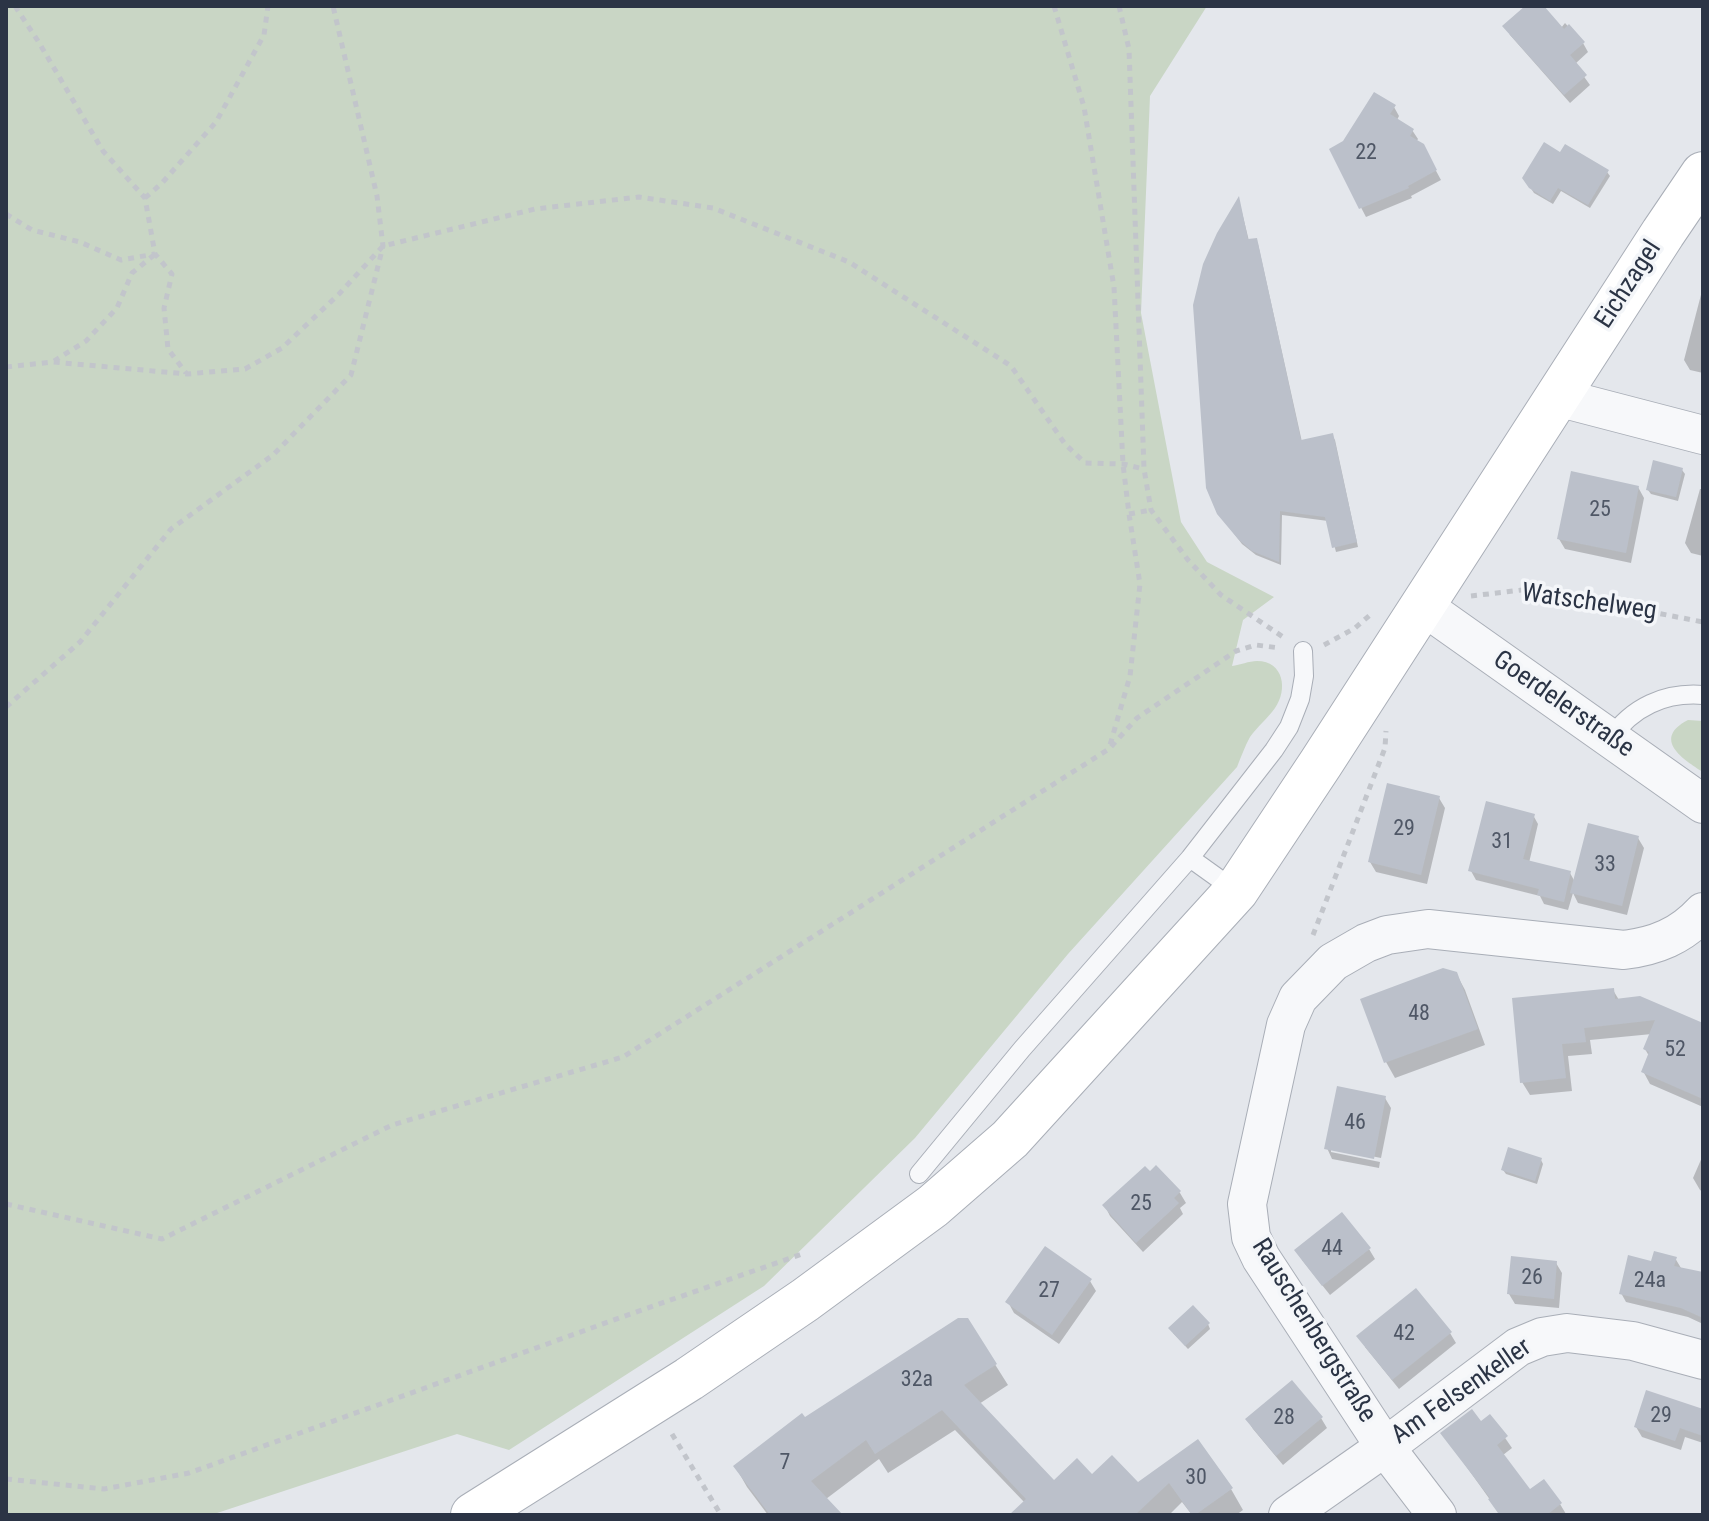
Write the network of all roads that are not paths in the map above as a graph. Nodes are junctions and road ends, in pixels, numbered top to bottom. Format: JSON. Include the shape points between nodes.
{"nodes":[{"id":1,"x":1703,"y":174,"type":"edge"},
{"id":2,"x":1557,"y":397,"type":"junction"},
{"id":3,"x":1703,"y":435,"type":"edge"},
{"id":4,"x":1423,"y":606,"type":"junction"},
{"id":5,"x":1303,"y":651,"type":"road end"},
{"id":6,"x":1699,"y":698,"type":"edge"},
{"id":7,"x":1610,"y":739,"type":"junction"},
{"id":8,"x":1703,"y":804,"type":"edge"},
{"id":9,"x":1190,"y":858,"type":"junction"},
{"id":10,"x":1236,"y":891,"type":"junction"},
{"id":11,"x":1703,"y":912,"type":"edge"},
{"id":12,"x":919,"y":1174,"type":"dead end"},
{"id":13,"x":1703,"y":1360,"type":"edge"},
{"id":14,"x":1385,"y":1447,"type":"junction"},
{"id":15,"x":473,"y":1515,"type":"edge"},
{"id":16,"x":1288,"y":1515,"type":"edge"},
{"id":17,"x":1437,"y":1515,"type":"edge"}],
"edges":[{"from":1,"to":2,"type":"main road","name":"Eichzagel"},
{"from":2,"to":3,"type":"street"},
{"from":2,"to":4,"type":"main road","name":"Eichzagel"},
{"from":4,"to":7,"type":"street","name":"Goerdelerstraße"},
{"from":4,"to":10,"type":"main road","name":"Eichzagel"},
{"from":5,"to":9,"type":"lane","via":[[1300,699],[1289,727]]},
{"from":6,"to":7,"type":"lane","via":[[1667,697],[1647,705],[1628,717]]},
{"from":7,"to":8,"type":"street","name":"Goerdelerstraße"},
{"from":9,"to":10,"type":"lane"},
{"from":9,"to":12,"type":"lane"},
{"from":10,"to":15,"type":"main road","name":"Eichzagel","via":[[1010,1139],[933,1206],[792,1309]]},
{"from":11,"to":14,"type":"street","name":"Rauschenbergstraße","via":[[1664,941],[1624,950],[1428,929],[1387,935],[1333,962],[1298,998],[1286,1025],[1247,1204],[1251,1237]]},
{"from":13,"to":14,"type":"street","name":"Am Felsenkeller","via":[[1633,1341],[1567,1333],[1542,1337],[1518,1347]]},
{"from":14,"to":16,"type":"street","name":"Am Felsenkeller"},
{"from":14,"to":17,"type":"street","name":"Rauschenbergstraße"}]}
